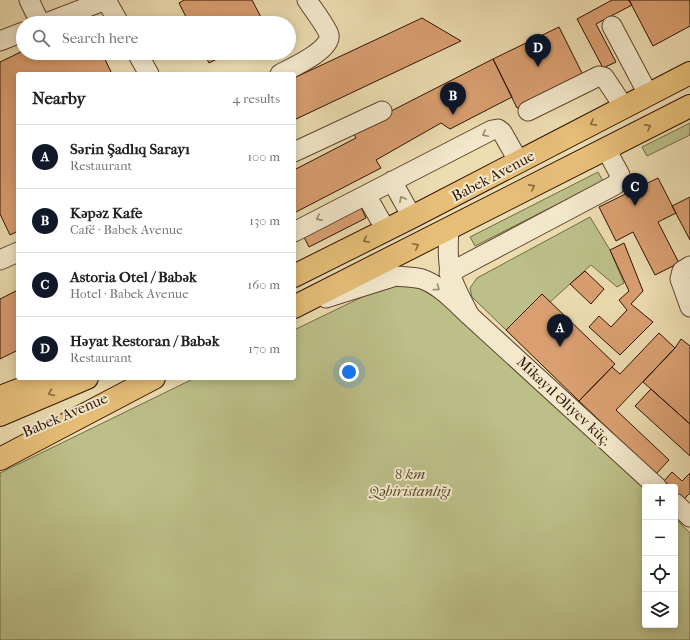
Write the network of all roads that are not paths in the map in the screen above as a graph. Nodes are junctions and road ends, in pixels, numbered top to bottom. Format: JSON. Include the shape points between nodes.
{"nodes":[{"id":1,"x":30,"y":0,"type":"edge"},
{"id":2,"x":106,"y":0,"type":"edge"},
{"id":3,"x":307,"y":0,"type":"edge"},
{"id":4,"x":37,"y":16,"type":"edge"},
{"id":5,"x":64,"y":16,"type":"edge"},
{"id":6,"x":116,"y":16,"type":"edge"},
{"id":7,"x":612,"y":26,"type":"dead end"},
{"id":8,"x":16,"y":35,"type":"edge"},
{"id":9,"x":0,"y":41,"type":"edge"},
{"id":10,"x":141,"y":60,"type":"edge"},
{"id":11,"x":148,"y":72,"type":"edge"},
{"id":12,"x":283,"y":72,"type":"edge"},
{"id":13,"x":690,"y":73,"type":"edge"},
{"id":14,"x":648,"y":94,"type":"junction"},
{"id":15,"x":690,"y":106,"type":"edge"},
{"id":16,"x":624,"y":107,"type":"junction"},
{"id":17,"x":382,"y":111,"type":"dead end"},
{"id":18,"x":528,"y":111,"type":"dead end"},
{"id":19,"x":606,"y":149,"type":"junction"},
{"id":20,"x":296,"y":151,"type":"edge"},
{"id":21,"x":519,"y":162,"type":"junction"},
{"id":22,"x":392,"y":181,"type":"junction"},
{"id":23,"x":366,"y":194,"type":"junction"},
{"id":24,"x":412,"y":217,"type":"junction"},
{"id":25,"x":449,"y":229,"type":"junction"},
{"id":26,"x":386,"y":230,"type":"junction"},
{"id":27,"x":296,"y":231,"type":"edge"},
{"id":28,"x":16,"y":253,"type":"edge"},
{"id":29,"x":0,"y":260,"type":"edge"},
{"id":30,"x":690,"y":266,"type":"edge"},
{"id":31,"x":449,"y":273,"type":"junction"},
{"id":32,"x":296,"y":275,"type":"edge"},
{"id":33,"x":296,"y":307,"type":"edge"},
{"id":34,"x":296,"y":307,"type":"edge"},
{"id":35,"x":690,"y":308,"type":"edge"},
{"id":36,"x":470,"y":316,"type":"junction"},
{"id":37,"x":45,"y":380,"type":"edge"},
{"id":38,"x":79,"y":380,"type":"edge"},
{"id":39,"x":148,"y":380,"type":"edge"},
{"id":40,"x":149,"y":380,"type":"edge"},
{"id":41,"x":1,"y":399,"type":"edge"},
{"id":42,"x":0,"y":442,"type":"edge"},
{"id":43,"x":0,"y":459,"type":"edge"},
{"id":44,"x":654,"y":484,"type":"edge"},
{"id":45,"x":678,"y":506,"type":"edge"},
{"id":46,"x":690,"y":517,"type":"edge"}],
"edges":[{"from":1,"to":4,"type":"street"},
{"from":2,"to":5,"type":"street"},
{"from":2,"to":6,"type":"street"},
{"from":3,"to":12,"type":"street","via":[[329,35],[328,42],[321,50]]},
{"from":7,"to":14,"type":"street"},
{"from":8,"to":9,"type":"street"},
{"from":10,"to":11,"type":"street"},
{"from":13,"to":14,"type":"main road","name":"Babek Avenue"},
{"from":14,"to":16,"type":"main road","name":"Babek Avenue"},
{"from":19,"to":15,"type":"main road","name":"Babek Avenue","one_way":true},
{"from":16,"to":18,"type":"street","via":[[604,77],[599,76]]},
{"from":16,"to":21,"type":"main road","name":"Babek Avenue","one_way":true},
{"from":17,"to":20,"type":"street"},
{"from":25,"to":19,"type":"main road","name":"Babek Avenue","one_way":true},
{"from":19,"to":31,"type":"street","via":[[620,175],[615,185]]},
{"from":21,"to":22,"type":"street","one_way":true,"via":[[498,129]]},
{"from":21,"to":24,"type":"main road","name":"Babek Avenue"},
{"from":22,"to":23,"type":"street"},
{"from":24,"to":22,"type":"street","one_way":true},
{"from":23,"to":26,"type":"street"},
{"from":23,"to":27,"type":"street","one_way":true},
{"from":24,"to":26,"type":"main road","name":"Babek Avenue"},
{"from":25,"to":31,"type":"street"},
{"from":33,"to":25,"type":"main road","name":"Babek Avenue","one_way":true},
{"from":26,"to":32,"type":"main road","name":"Babek Avenue","one_way":true},
{"from":28,"to":29,"type":"street"},
{"from":30,"to":35,"type":"street","via":[[682,271],[680,279]]},
{"from":31,"to":36,"type":"street"},
{"from":34,"to":36,"type":"street","name":"Mikayıl Əliyev küç.","one_way":true,"via":[[396,276],[429,282]]},
{"from":36,"to":44,"type":"street","name":"Mikayıl Əliyev küç."},
{"from":37,"to":41,"type":"main road"},
{"from":38,"to":41,"type":"main road","name":"Babek Avenue","one_way":true},
{"from":39,"to":42,"type":"main road","name":"Babek Avenue"},
{"from":40,"to":43,"type":"main road"},
{"from":45,"to":46,"type":"street"}]}
